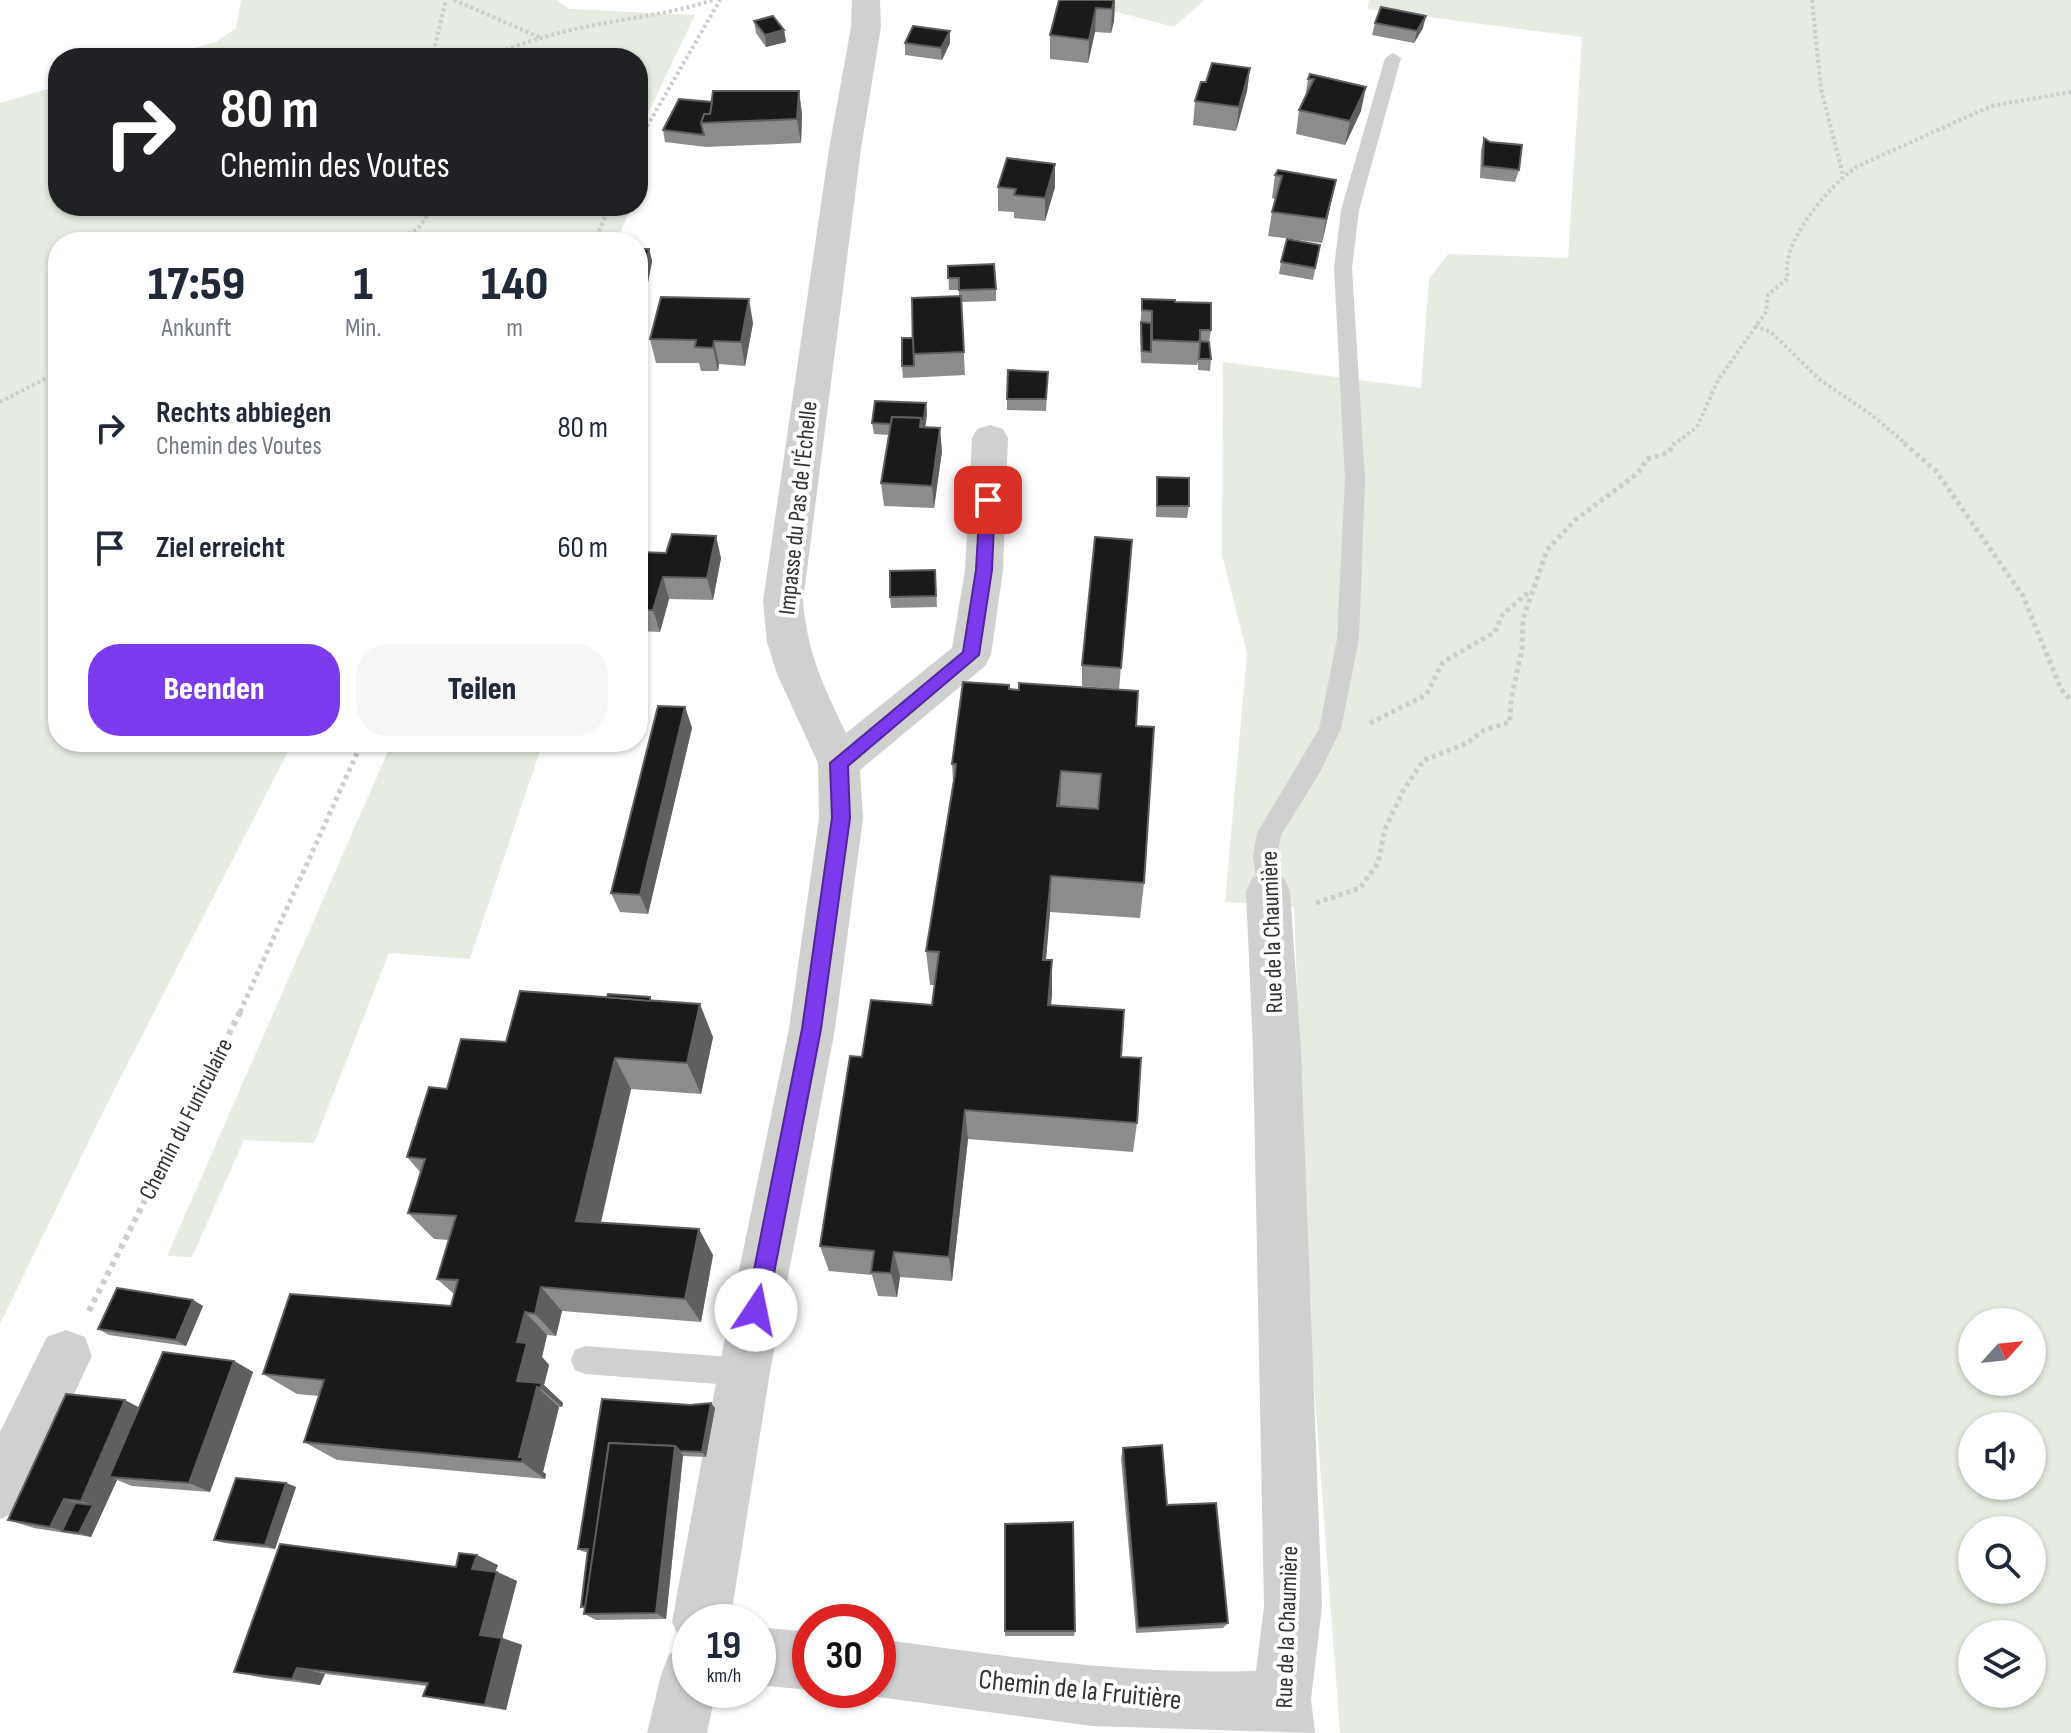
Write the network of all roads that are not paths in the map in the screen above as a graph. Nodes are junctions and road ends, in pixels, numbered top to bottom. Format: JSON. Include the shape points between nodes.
{"nodes":[{"id":1,"x":866,"y":0,"type":"edge"},
{"id":2,"x":1393,"y":58,"type":"dead end"},
{"id":3,"x":990,"y":438,"type":"dead end"},
{"id":4,"x":839,"y":763,"type":"junction"},
{"id":5,"x":1269,"y":908,"type":"joint"},
{"id":6,"x":66,"y":1356,"type":"road end"},
{"id":7,"x":585,"y":1360,"type":"dead end"},
{"id":8,"x":744,"y":1372,"type":"junction"},
{"id":9,"x":0,"y":1491,"type":"edge"},
{"id":10,"x":704,"y":1604,"type":"edge"},
{"id":11,"x":896,"y":1670,"type":"edge"},
{"id":12,"x":683,"y":1708,"type":"edge"},
{"id":13,"x":1284,"y":1716,"type":"edge"},
{"id":14,"x":677,"y":1733,"type":"edge"}],
"edges":[{"from":1,"to":4,"type":"street","name":"Impasse du Pas de l'Échelle","via":[[783,601],[797,674]]},
{"from":2,"to":5,"type":"lane","name":"Rue de la Chaumière","via":[[1350,210],[1343,268],[1355,479],[1348,639],[1330,729],[1269,833]]},
{"from":3,"to":4,"type":"street","via":[[984,570],[971,655]]},
{"from":4,"to":8,"type":"street","name":"Impasse du Pas de l'Échelle","via":[[841,818],[812,1029]]},
{"from":5,"to":13,"type":"street","name":"Rue de la Chaumière","via":[[1293,1607]]},
{"from":6,"to":9,"type":"street"},
{"from":7,"to":8,"type":"lane"},
{"from":8,"to":10,"type":"street","name":"Impasse du Pas de l'Échelle"},
{"from":11,"to":13,"type":"street","name":"Chemin de la Fruitière","via":[[1092,1697],[1201,1702]]},
{"from":12,"to":14,"type":"street"}]}
